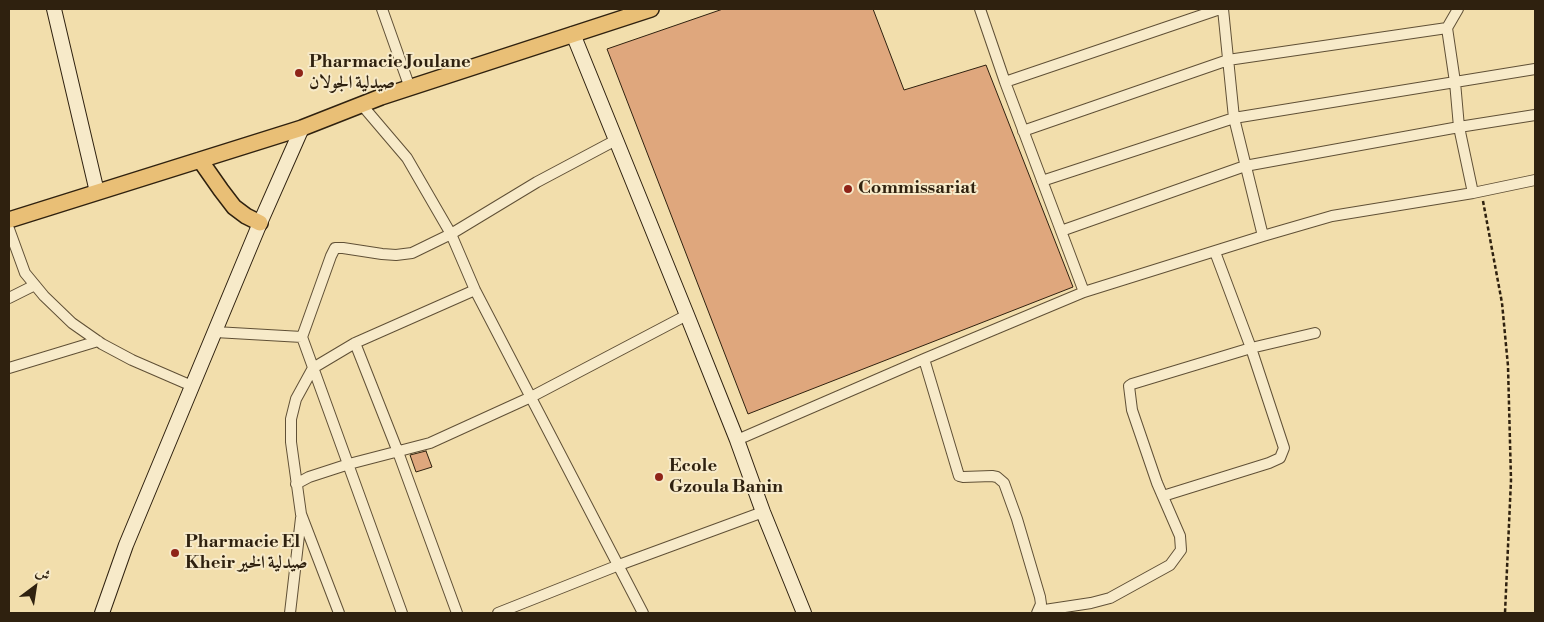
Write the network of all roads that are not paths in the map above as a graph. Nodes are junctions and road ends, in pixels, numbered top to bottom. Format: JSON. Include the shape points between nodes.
{"nodes":[{"id":1,"x":54,"y":9,"type":"edge"},
{"id":2,"x":382,"y":9,"type":"edge"},
{"id":3,"x":651,"y":9,"type":"edge"},
{"id":4,"x":980,"y":9,"type":"edge"},
{"id":5,"x":1222,"y":9,"type":"edge"},
{"id":6,"x":1458,"y":9,"type":"edge"},
{"id":7,"x":1447,"y":28,"type":"junction"},
{"id":8,"x":573,"y":34,"type":"junction"},
{"id":9,"x":1228,"y":60,"type":"junction"},
{"id":10,"x":1535,"y":69,"type":"edge"},
{"id":11,"x":1005,"y":82,"type":"junction"},
{"id":12,"x":1456,"y":82,"type":"junction"},
{"id":13,"x":410,"y":88,"type":"junction"},
{"id":14,"x":361,"y":104,"type":"junction"},
{"id":15,"x":1535,"y":116,"type":"edge"},
{"id":16,"x":1234,"y":118,"type":"junction"},
{"id":17,"x":1459,"y":127,"type":"junction"},
{"id":18,"x":302,"y":128,"type":"junction"},
{"id":19,"x":1023,"y":131,"type":"junction"},
{"id":20,"x":616,"y":140,"type":"junction"},
{"id":21,"x":200,"y":160,"type":"junction"},
{"id":22,"x":1245,"y":166,"type":"junction"},
{"id":23,"x":1535,"y":180,"type":"edge"},
{"id":24,"x":1042,"y":181,"type":"junction"},
{"id":25,"x":97,"y":192,"type":"junction"},
{"id":26,"x":1477,"y":193,"type":"junction"},
{"id":27,"x":9,"y":220,"type":"edge"},
{"id":28,"x":260,"y":223,"type":"junction"},
{"id":29,"x":9,"y":229,"type":"edge"},
{"id":30,"x":1061,"y":231,"type":"junction"},
{"id":31,"x":451,"y":234,"type":"junction"},
{"id":32,"x":1263,"y":236,"type":"junction"},
{"id":33,"x":1215,"y":252,"type":"junction"},
{"id":34,"x":34,"y":285,"type":"junction"},
{"id":35,"x":475,"y":290,"type":"junction"},
{"id":36,"x":1084,"y":292,"type":"junction"},
{"id":37,"x":9,"y":298,"type":"edge"},
{"id":38,"x":687,"y":315,"type":"junction"},
{"id":39,"x":215,"y":332,"type":"junction"},
{"id":40,"x":1315,"y":333,"type":"dead end"},
{"id":41,"x":302,"y":337,"type":"junction"},
{"id":42,"x":98,"y":342,"type":"junction"},
{"id":43,"x":354,"y":343,"type":"junction"},
{"id":44,"x":1251,"y":348,"type":"junction"},
{"id":45,"x":924,"y":359,"type":"junction"},
{"id":46,"x":9,"y":368,"type":"edge"},
{"id":47,"x":313,"y":368,"type":"junction"},
{"id":48,"x":192,"y":386,"type":"junction"},
{"id":49,"x":531,"y":397,"type":"junction"},
{"id":50,"x":737,"y":440,"type":"junction"},
{"id":51,"x":398,"y":452,"type":"junction"},
{"id":52,"x":349,"y":464,"type":"junction"},
{"id":53,"x":296,"y":484,"type":"junction"},
{"id":54,"x":1163,"y":496,"type":"junction"},
{"id":55,"x":763,"y":512,"type":"junction"},
{"id":56,"x":301,"y":514,"type":"junction"},
{"id":57,"x":619,"y":565,"type":"junction"},
{"id":58,"x":1038,"y":612,"type":"edge"},
{"id":59,"x":102,"y":613,"type":"edge"},
{"id":60,"x":290,"y":613,"type":"edge"},
{"id":61,"x":339,"y":613,"type":"edge"},
{"id":62,"x":402,"y":613,"type":"edge"},
{"id":63,"x":457,"y":613,"type":"edge"},
{"id":64,"x":498,"y":613,"type":"edge"},
{"id":65,"x":643,"y":613,"type":"edge"},
{"id":66,"x":804,"y":613,"type":"edge"}],
"edges":[{"from":1,"to":25,"type":"street"},
{"from":2,"to":13,"type":"street"},
{"from":3,"to":8,"type":"main road"},
{"from":4,"to":11,"type":"street"},
{"from":5,"to":9,"type":"street"},
{"from":5,"to":11,"type":"street"},
{"from":6,"to":7,"type":"street"},
{"from":7,"to":9,"type":"street"},
{"from":7,"to":12,"type":"street"},
{"from":8,"to":13,"type":"main road"},
{"from":8,"to":20,"type":"street"},
{"from":9,"to":16,"type":"street"},
{"from":9,"to":19,"type":"street"},
{"from":10,"to":12,"type":"street"},
{"from":11,"to":19,"type":"street"},
{"from":12,"to":16,"type":"street"},
{"from":12,"to":17,"type":"street"},
{"from":13,"to":14,"type":"main road"},
{"from":14,"to":18,"type":"main road"},
{"from":14,"to":31,"type":"street","via":[[406,158]]},
{"from":15,"to":17,"type":"street"},
{"from":16,"to":22,"type":"street"},
{"from":16,"to":24,"type":"street"},
{"from":17,"to":22,"type":"street"},
{"from":17,"to":26,"type":"street"},
{"from":18,"to":21,"type":"main road"},
{"from":18,"to":28,"type":"street"},
{"from":19,"to":24,"type":"street"},
{"from":20,"to":31,"type":"street","via":[[537,182]]},
{"from":20,"to":38,"type":"street"},
{"from":21,"to":25,"type":"main road"},
{"from":21,"to":28,"type":"main road","via":[[234,207]]},
{"from":22,"to":30,"type":"street"},
{"from":22,"to":32,"type":"street"},
{"from":23,"to":26,"type":"street"},
{"from":24,"to":30,"type":"street"},
{"from":25,"to":27,"type":"main road"},
{"from":26,"to":32,"type":"street","via":[[1332,216]]},
{"from":28,"to":39,"type":"street"},
{"from":29,"to":34,"type":"street","via":[[20,263]]},
{"from":30,"to":36,"type":"street"},
{"from":31,"to":35,"type":"street"},
{"from":31,"to":41,"type":"street","via":[[412,253],[396,255],[335,248]]},
{"from":32,"to":33,"type":"street"},
{"from":33,"to":36,"type":"street"},
{"from":33,"to":44,"type":"street"},
{"from":34,"to":37,"type":"street"},
{"from":34,"to":42,"type":"street","via":[[72,323]]},
{"from":35,"to":43,"type":"street"},
{"from":35,"to":49,"type":"street"},
{"from":36,"to":45,"type":"street"},
{"from":38,"to":49,"type":"street"},
{"from":38,"to":50,"type":"street"},
{"from":39,"to":41,"type":"street"},
{"from":39,"to":48,"type":"street"},
{"from":40,"to":44,"type":"street"},
{"from":41,"to":47,"type":"street"},
{"from":42,"to":46,"type":"street"},
{"from":42,"to":48,"type":"street"},
{"from":43,"to":47,"type":"street"},
{"from":43,"to":51,"type":"street"},
{"from":44,"to":54,"type":"street","via":[[1284,448],[1280,458]]},
{"from":44,"to":54,"type":"street","via":[[1129,386],[1132,410]]},
{"from":45,"to":50,"type":"street"},
{"from":45,"to":58,"type":"street","via":[[959,476],[992,476],[1004,483],[1040,596]]},
{"from":47,"to":52,"type":"street"},
{"from":47,"to":53,"type":"street","via":[[296,399],[291,419]]},
{"from":48,"to":59,"type":"street","via":[[126,545]]},
{"from":49,"to":51,"type":"street","via":[[430,443]]},
{"from":49,"to":57,"type":"street"},
{"from":50,"to":55,"type":"street"},
{"from":51,"to":52,"type":"street"},
{"from":51,"to":63,"type":"street"},
{"from":52,"to":53,"type":"street"},
{"from":52,"to":62,"type":"street"},
{"from":53,"to":56,"type":"street"},
{"from":54,"to":58,"type":"street","via":[[1180,536],[1181,550],[1170,564],[1110,598]]},
{"from":55,"to":57,"type":"street"},
{"from":55,"to":66,"type":"street"},
{"from":56,"to":60,"type":"street"},
{"from":56,"to":61,"type":"street"},
{"from":57,"to":64,"type":"street"},
{"from":57,"to":65,"type":"street"}]}
